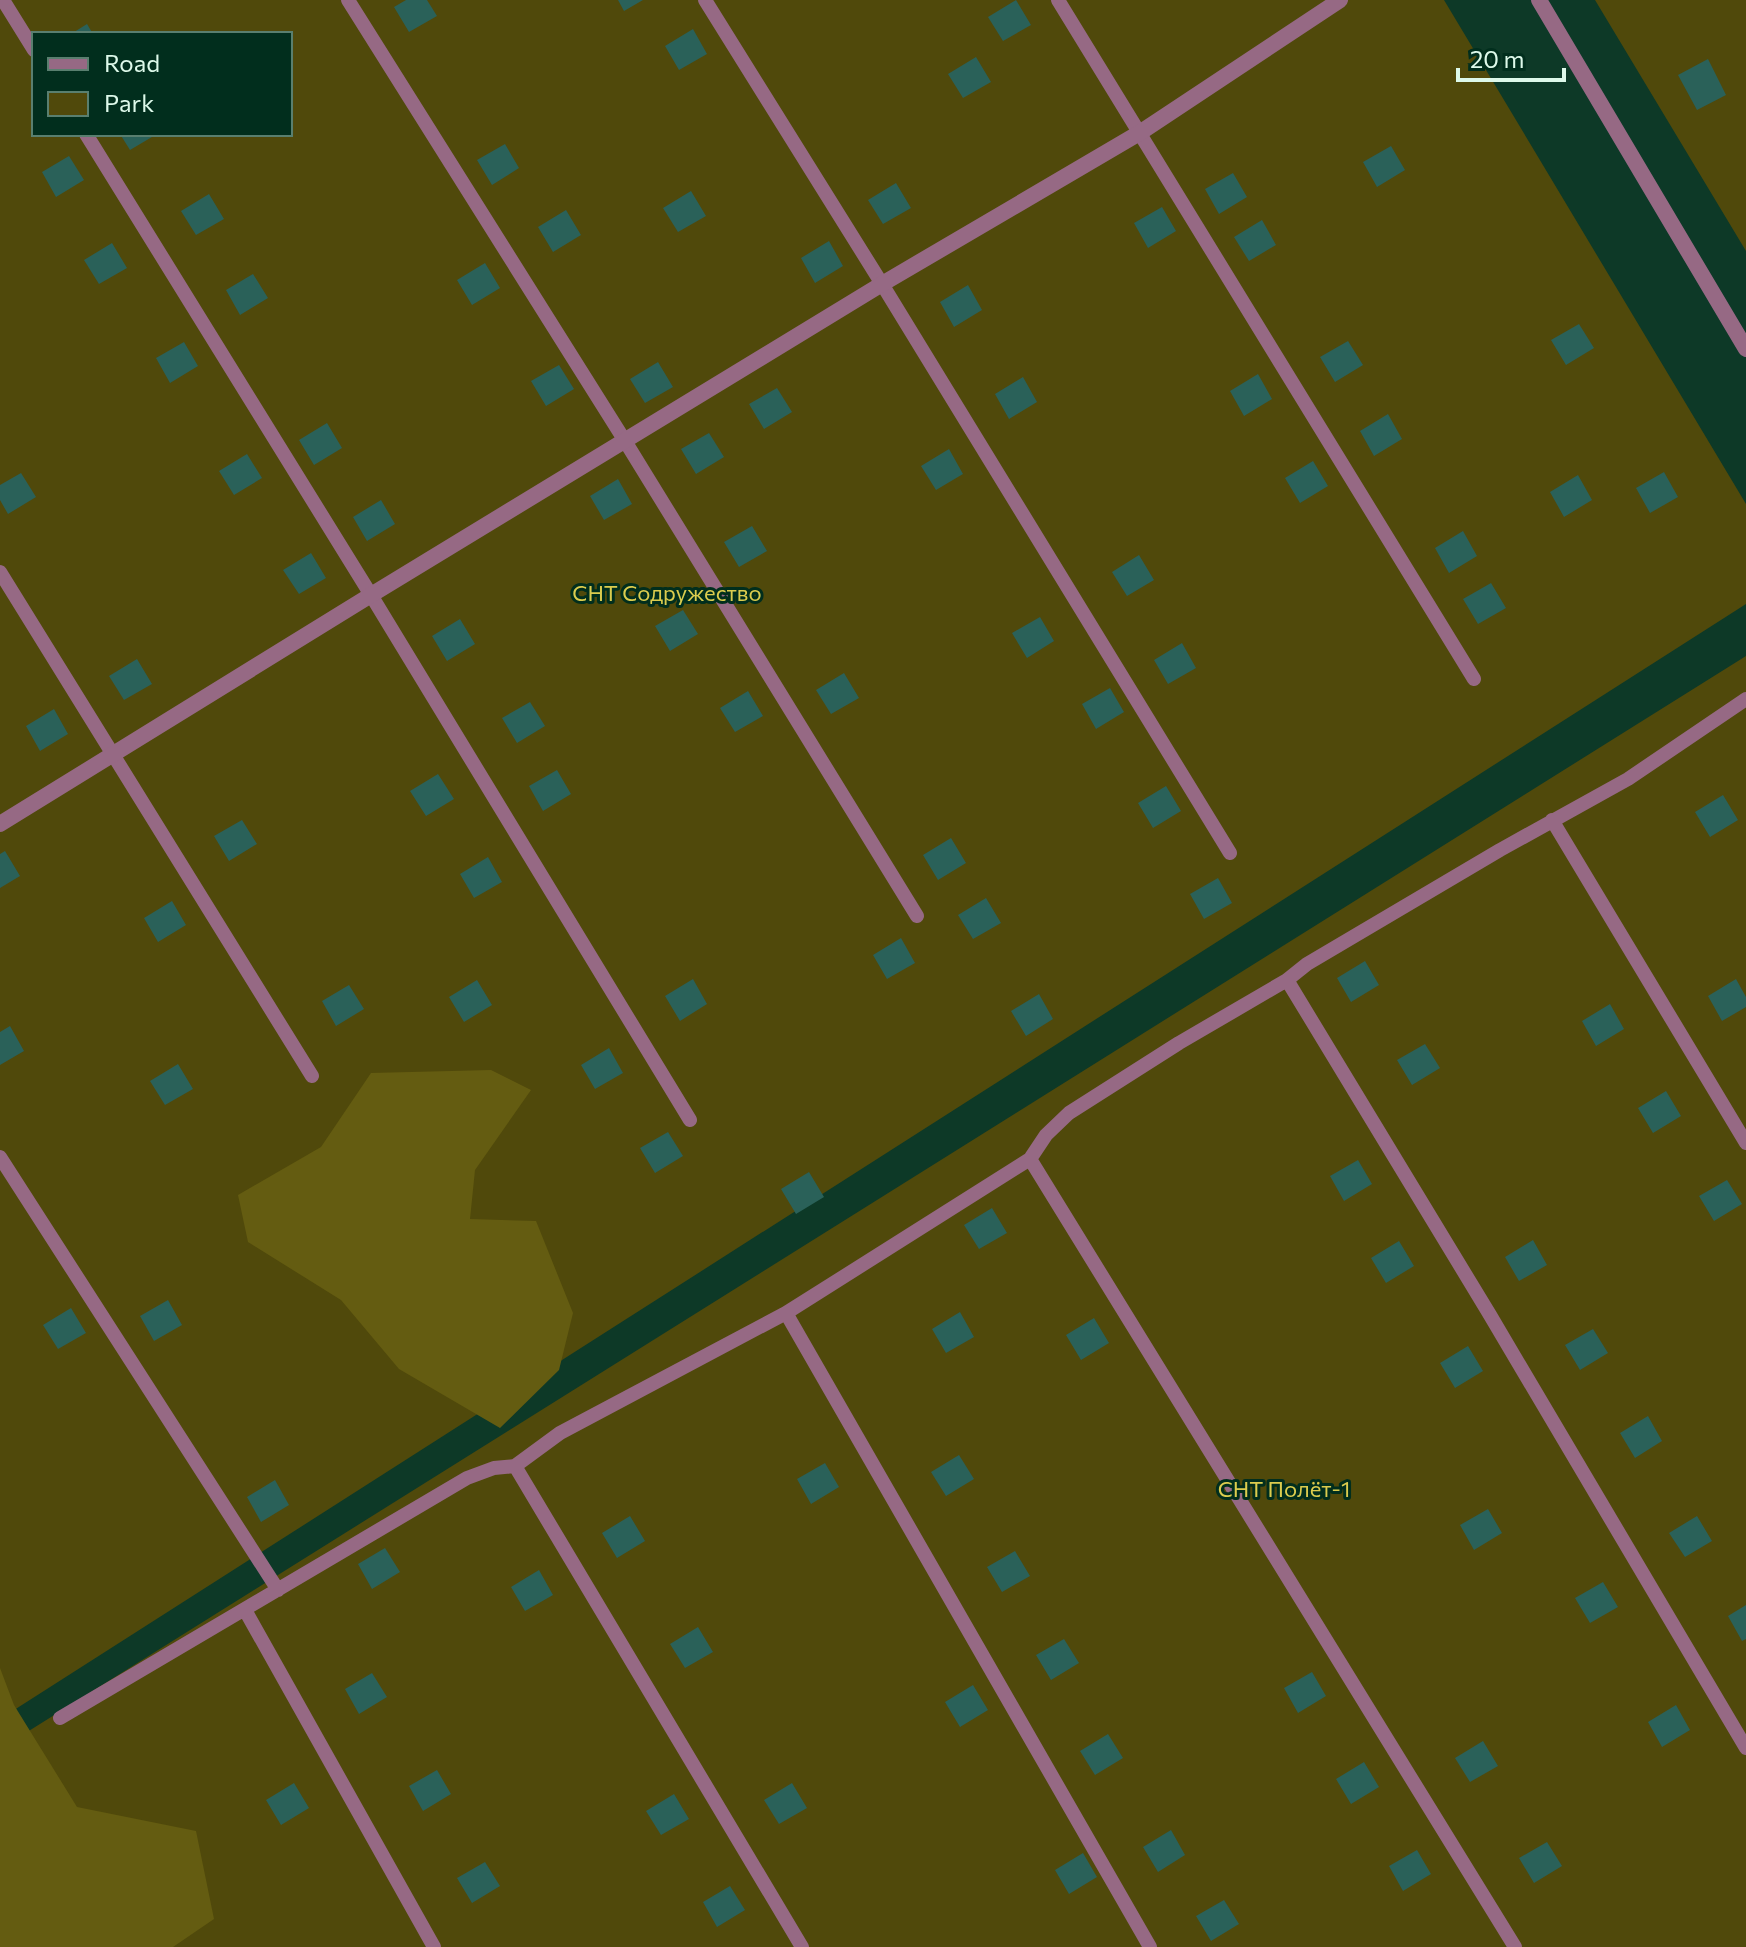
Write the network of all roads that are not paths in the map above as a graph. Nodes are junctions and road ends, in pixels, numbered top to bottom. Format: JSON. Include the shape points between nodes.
{"nodes":[{"id":1,"x":3,"y":0,"type":"edge"},
{"id":2,"x":348,"y":0,"type":"edge"},
{"id":3,"x":705,"y":0,"type":"edge"},
{"id":4,"x":1058,"y":0,"type":"edge"},
{"id":5,"x":1340,"y":0,"type":"edge"},
{"id":6,"x":1539,"y":0,"type":"edge"},
{"id":7,"x":32,"y":47,"type":"edge"},
{"id":8,"x":1141,"y":132,"type":"junction"},
{"id":9,"x":87,"y":136,"type":"edge"},
{"id":10,"x":882,"y":284,"type":"junction"},
{"id":11,"x":1746,"y":349,"type":"edge"},
{"id":12,"x":625,"y":441,"type":"junction"},
{"id":13,"x":0,"y":572,"type":"edge"},
{"id":14,"x":371,"y":595,"type":"junction"},
{"id":15,"x":1474,"y":679,"type":"dead end"},
{"id":16,"x":1746,"y":699,"type":"edge"},
{"id":17,"x":113,"y":755,"type":"junction"},
{"id":18,"x":1552,"y":820,"type":"junction"},
{"id":19,"x":0,"y":824,"type":"edge"},
{"id":20,"x":1230,"y":853,"type":"dead end"},
{"id":21,"x":917,"y":916,"type":"dead end"},
{"id":22,"x":1287,"y":980,"type":"junction"},
{"id":23,"x":312,"y":1076,"type":"dead end"},
{"id":24,"x":690,"y":1120,"type":"dead end"},
{"id":25,"x":1746,"y":1143,"type":"edge"},
{"id":26,"x":0,"y":1157,"type":"edge"},
{"id":27,"x":1030,"y":1159,"type":"junction"},
{"id":28,"x":786,"y":1313,"type":"junction"},
{"id":29,"x":515,"y":1466,"type":"junction"},
{"id":30,"x":278,"y":1590,"type":"junction"},
{"id":31,"x":245,"y":1610,"type":"junction"},
{"id":32,"x":60,"y":1718,"type":"dead end"},
{"id":33,"x":1746,"y":1748,"type":"edge"},
{"id":34,"x":434,"y":1947,"type":"edge"},
{"id":35,"x":802,"y":1947,"type":"edge"},
{"id":36,"x":1150,"y":1947,"type":"edge"},
{"id":37,"x":1515,"y":1947,"type":"edge"}],
"edges":[{"from":1,"to":7,"type":"lane"},
{"from":2,"to":12,"type":"lane"},
{"from":3,"to":10,"type":"lane"},
{"from":4,"to":8,"type":"lane"},
{"from":5,"to":8,"type":"street"},
{"from":6,"to":11,"type":"street"},
{"from":8,"to":10,"type":"street"},
{"from":8,"to":15,"type":"lane"},
{"from":9,"to":14,"type":"lane"},
{"from":10,"to":12,"type":"street"},
{"from":10,"to":20,"type":"lane"},
{"from":12,"to":14,"type":"street"},
{"from":12,"to":21,"type":"lane"},
{"from":13,"to":17,"type":"lane"},
{"from":14,"to":17,"type":"street"},
{"from":14,"to":24,"type":"lane"},
{"from":16,"to":18,"type":"lane","via":[[1628,779]]},
{"from":17,"to":19,"type":"street"},
{"from":17,"to":23,"type":"lane"},
{"from":18,"to":22,"type":"lane"},
{"from":18,"to":25,"type":"lane"},
{"from":22,"to":27,"type":"lane","via":[[1069,1113]]},
{"from":22,"to":33,"type":"lane"},
{"from":26,"to":30,"type":"lane"},
{"from":27,"to":28,"type":"lane"},
{"from":27,"to":37,"type":"lane"},
{"from":28,"to":29,"type":"lane","via":[[560,1433]]},
{"from":28,"to":36,"type":"lane"},
{"from":29,"to":30,"type":"lane","via":[[467,1478]]},
{"from":29,"to":35,"type":"lane"},
{"from":30,"to":31,"type":"lane"},
{"from":31,"to":32,"type":"lane"},
{"from":31,"to":34,"type":"lane"}]}
